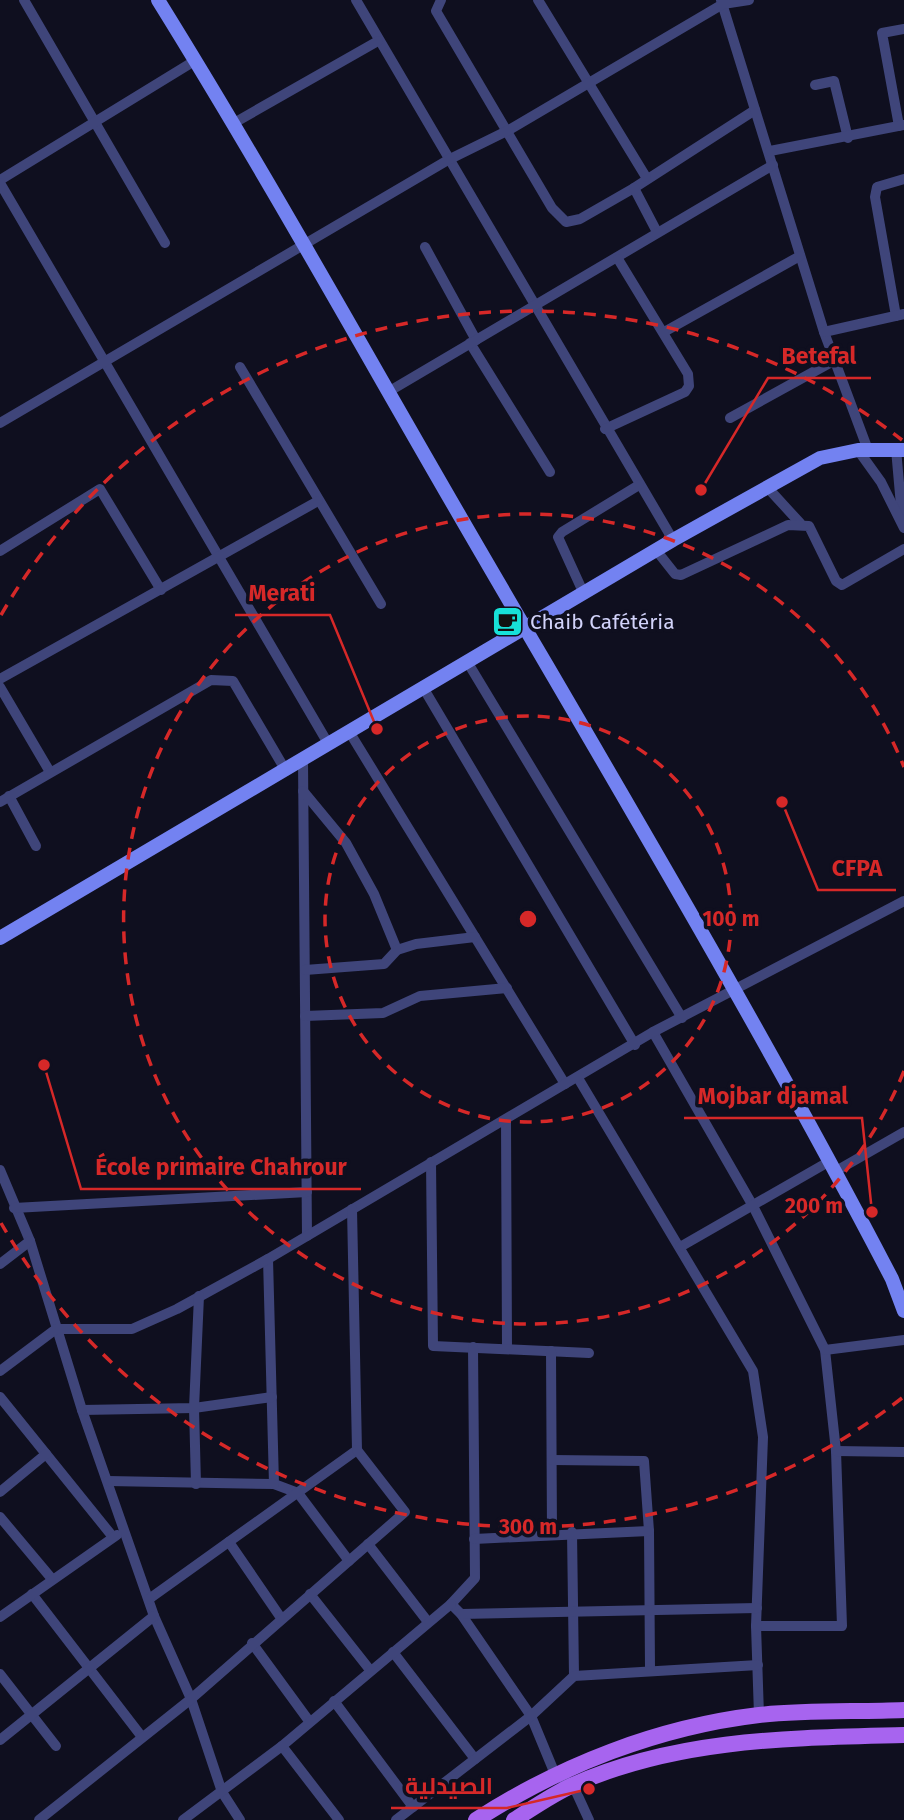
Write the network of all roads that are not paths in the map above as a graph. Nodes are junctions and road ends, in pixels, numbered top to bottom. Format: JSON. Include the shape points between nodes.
{"nodes":[{"id":1,"x":24,"y":0,"type":"edge"},
{"id":2,"x":158,"y":0,"type":"edge"},
{"id":3,"x":356,"y":0,"type":"edge"},
{"id":4,"x":441,"y":0,"type":"edge"},
{"id":5,"x":538,"y":0,"type":"edge"},
{"id":6,"x":749,"y":0,"type":"edge"},
{"id":7,"x":722,"y":2,"type":"edge"},
{"id":8,"x":904,"y":29,"type":"edge"},
{"id":9,"x":378,"y":41,"type":"junction"},
{"id":10,"x":196,"y":60,"type":"junction"},
{"id":11,"x":588,"y":85,"type":"junction"},
{"id":12,"x":815,"y":85,"type":"dead end"},
{"id":13,"x":755,"y":110,"type":"junction"},
{"id":14,"x":94,"y":120,"type":"junction"},
{"id":15,"x":234,"y":122,"type":"junction"},
{"id":16,"x":902,"y":126,"type":"edge"},
{"id":17,"x":509,"y":130,"type":"junction"},
{"id":18,"x":848,"y":138,"type":"junction"},
{"id":19,"x":770,"y":151,"type":"junction"},
{"id":20,"x":448,"y":160,"type":"junction"},
{"id":21,"x":773,"y":165,"type":"junction"},
{"id":22,"x":646,"y":177,"type":"junction"},
{"id":23,"x":904,"y":179,"type":"edge"},
{"id":24,"x":0,"y":181,"type":"edge"},
{"id":25,"x":634,"y":188,"type":"junction"},
{"id":26,"x":657,"y":233,"type":"junction"},
{"id":27,"x":305,"y":242,"type":"junction"},
{"id":28,"x":165,"y":243,"type":"dead end"},
{"id":29,"x":425,"y":247,"type":"dead end"},
{"id":30,"x":800,"y":256,"type":"junction"},
{"id":31,"x":618,"y":259,"type":"junction"},
{"id":32,"x":534,"y":306,"type":"junction"},
{"id":33,"x":900,"y":315,"type":"edge"},
{"id":34,"x":824,"y":331,"type":"junction"},
{"id":35,"x":664,"y":332,"type":"junction"},
{"id":36,"x":473,"y":342,"type":"junction"},
{"id":37,"x":835,"y":360,"type":"junction"},
{"id":38,"x":107,"y":361,"type":"junction"},
{"id":39,"x":240,"y":367,"type":"dead end"},
{"id":40,"x":388,"y":392,"type":"junction"},
{"id":41,"x":730,"y":418,"type":"dead end"},
{"id":42,"x":0,"y":423,"type":"edge"},
{"id":43,"x":605,"y":429,"type":"junction"},
{"id":44,"x":863,"y":450,"type":"junction"},
{"id":45,"x":900,"y":450,"type":"edge"},
{"id":46,"x":550,"y":472,"type":"dead end"},
{"id":47,"x":639,"y":485,"type":"junction"},
{"id":48,"x":767,"y":488,"type":"junction"},
{"id":49,"x":318,"y":500,"type":"junction"},
{"id":50,"x":800,"y":523,"type":"junction"},
{"id":51,"x":903,"y":525,"type":"edge"},
{"id":52,"x":673,"y":540,"type":"junction"},
{"id":53,"x":904,"y":550,"type":"edge"},
{"id":54,"x":0,"y":551,"type":"edge"},
{"id":55,"x":656,"y":551,"type":"junction"},
{"id":56,"x":218,"y":559,"type":"junction"},
{"id":57,"x":161,"y":590,"type":"junction"},
{"id":58,"x":584,"y":594,"type":"junction"},
{"id":59,"x":381,"y":604,"type":"dead end"},
{"id":60,"x":526,"y":629,"type":"junction"},
{"id":61,"x":468,"y":663,"type":"junction"},
{"id":62,"x":0,"y":680,"type":"edge"},
{"id":63,"x":0,"y":687,"type":"edge"},
{"id":64,"x":424,"y":689,"type":"junction"},
{"id":65,"x":350,"y":733,"type":"junction"},
{"id":66,"x":329,"y":745,"type":"junction"},
{"id":67,"x":303,"y":761,"type":"junction"},
{"id":68,"x":286,"y":771,"type":"junction"},
{"id":69,"x":50,"y":772,"type":"junction"},
{"id":70,"x":303,"y":791,"type":"junction"},
{"id":71,"x":5,"y":799,"type":"edge"},
{"id":72,"x":36,"y":846,"type":"dead end"},
{"id":73,"x":904,"y":901,"type":"edge"},
{"id":74,"x":475,"y":937,"type":"junction"},
{"id":75,"x":0,"y":938,"type":"edge"},
{"id":76,"x":397,"y":950,"type":"junction"},
{"id":77,"x":305,"y":970,"type":"junction"},
{"id":78,"x":735,"y":987,"type":"junction"},
{"id":79,"x":507,"y":988,"type":"junction"},
{"id":80,"x":305,"y":1016,"type":"junction"},
{"id":81,"x":682,"y":1018,"type":"junction"},
{"id":82,"x":653,"y":1032,"type":"junction"},
{"id":83,"x":635,"y":1045,"type":"junction"},
{"id":84,"x":578,"y":1078,"type":"junction"},
{"id":85,"x":565,"y":1084,"type":"junction"},
{"id":86,"x":506,"y":1120,"type":"junction"},
{"id":87,"x":904,"y":1132,"type":"edge"},
{"id":88,"x":431,"y":1162,"type":"junction"},
{"id":89,"x":833,"y":1166,"type":"junction"},
{"id":90,"x":0,"y":1170,"type":"edge"},
{"id":91,"x":307,"y":1192,"type":"junction"},
{"id":92,"x":753,"y":1206,"type":"junction"},
{"id":93,"x":14,"y":1208,"type":"junction"},
{"id":94,"x":352,"y":1209,"type":"junction"},
{"id":95,"x":307,"y":1236,"type":"junction"},
{"id":96,"x":30,"y":1241,"type":"junction"},
{"id":97,"x":680,"y":1247,"type":"junction"},
{"id":98,"x":268,"y":1259,"type":"junction"},
{"id":99,"x":0,"y":1264,"type":"edge"},
{"id":100,"x":199,"y":1296,"type":"junction"},
{"id":101,"x":904,"y":1311,"type":"edge"},
{"id":102,"x":56,"y":1329,"type":"junction"},
{"id":103,"x":904,"y":1340,"type":"edge"},
{"id":104,"x":473,"y":1347,"type":"junction"},
{"id":105,"x":507,"y":1349,"type":"junction"},
{"id":106,"x":825,"y":1350,"type":"junction"},
{"id":107,"x":551,"y":1351,"type":"junction"},
{"id":108,"x":589,"y":1353,"type":"dead end"},
{"id":109,"x":0,"y":1371,"type":"edge"},
{"id":110,"x":0,"y":1397,"type":"edge"},
{"id":111,"x":272,"y":1397,"type":"junction"},
{"id":112,"x":194,"y":1408,"type":"junction"},
{"id":113,"x":82,"y":1410,"type":"junction"},
{"id":114,"x":357,"y":1450,"type":"junction"},
{"id":115,"x":836,"y":1451,"type":"junction"},
{"id":116,"x":904,"y":1452,"type":"edge"},
{"id":117,"x":46,"y":1454,"type":"junction"},
{"id":118,"x":552,"y":1460,"type":"junction"},
{"id":119,"x":108,"y":1481,"type":"junction"},
{"id":120,"x":195,"y":1484,"type":"junction"},
{"id":121,"x":274,"y":1484,"type":"junction"},
{"id":122,"x":0,"y":1492,"type":"edge"},
{"id":123,"x":298,"y":1493,"type":"junction"},
{"id":124,"x":0,"y":1517,"type":"edge"},
{"id":125,"x":125,"y":1530,"type":"junction"},
{"id":126,"x":649,"y":1531,"type":"junction"},
{"id":127,"x":572,"y":1532,"type":"junction"},
{"id":128,"x":552,"y":1534,"type":"junction"},
{"id":129,"x":113,"y":1537,"type":"junction"},
{"id":130,"x":474,"y":1539,"type":"junction"},
{"id":131,"x":229,"y":1542,"type":"junction"},
{"id":132,"x":368,"y":1544,"type":"junction"},
{"id":133,"x":349,"y":1561,"type":"junction"},
{"id":134,"x":52,"y":1579,"type":"junction"},
{"id":135,"x":32,"y":1594,"type":"junction"},
{"id":136,"x":310,"y":1594,"type":"junction"},
{"id":137,"x":149,"y":1599,"type":"junction"},
{"id":138,"x":451,"y":1604,"type":"junction"},
{"id":139,"x":757,"y":1608,"type":"junction"},
{"id":140,"x":649,"y":1610,"type":"junction"},
{"id":141,"x":574,"y":1612,"type":"junction"},
{"id":142,"x":461,"y":1614,"type":"junction"},
{"id":143,"x":154,"y":1616,"type":"junction"},
{"id":144,"x":0,"y":1617,"type":"edge"},
{"id":145,"x":281,"y":1618,"type":"junction"},
{"id":146,"x":428,"y":1622,"type":"junction"},
{"id":147,"x":755,"y":1626,"type":"junction"},
{"id":148,"x":252,"y":1643,"type":"junction"},
{"id":149,"x":393,"y":1651,"type":"junction"},
{"id":150,"x":758,"y":1665,"type":"junction"},
{"id":151,"x":89,"y":1668,"type":"junction"},
{"id":152,"x":650,"y":1669,"type":"junction"},
{"id":153,"x":370,"y":1670,"type":"junction"},
{"id":154,"x":0,"y":1674,"type":"edge"},
{"id":155,"x":574,"y":1676,"type":"junction"},
{"id":156,"x":191,"y":1699,"type":"junction"},
{"id":157,"x":334,"y":1701,"type":"junction"},
{"id":158,"x":904,"y":1710,"type":"edge"},
{"id":159,"x":31,"y":1714,"type":"junction"},
{"id":160,"x":759,"y":1715,"type":"junction"},
{"id":161,"x":531,"y":1716,"type":"junction"},
{"id":162,"x":309,"y":1721,"type":"junction"},
{"id":163,"x":904,"y":1735,"type":"edge"},
{"id":164,"x":142,"y":1737,"type":"junction"},
{"id":165,"x":0,"y":1740,"type":"edge"},
{"id":166,"x":56,"y":1746,"type":"dead end"},
{"id":167,"x":282,"y":1746,"type":"junction"},
{"id":168,"x":475,"y":1759,"type":"junction"},
{"id":169,"x":555,"y":1774,"type":"junction"},
{"id":170,"x":573,"y":1785,"type":"junction"},
{"id":171,"x":222,"y":1792,"type":"junction"},
{"id":172,"x":413,"y":1807,"type":"junction"},
{"id":173,"x":39,"y":1820,"type":"edge"},
{"id":174,"x":183,"y":1820,"type":"edge"},
{"id":175,"x":240,"y":1820,"type":"edge"},
{"id":176,"x":339,"y":1820,"type":"edge"},
{"id":177,"x":396,"y":1820,"type":"edge"},
{"id":178,"x":476,"y":1820,"type":"edge"},
{"id":179,"x":513,"y":1820,"type":"edge"},
{"id":180,"x":589,"y":1820,"type":"edge"}],
"edges":[{"from":1,"to":14,"type":"street"},
{"from":2,"to":10,"type":"street"},
{"from":3,"to":9,"type":"street"},
{"from":4,"to":17,"type":"street","via":[[436,11]]},
{"from":5,"to":11,"type":"street"},
{"from":6,"to":7,"type":"street"},
{"from":7,"to":11,"type":"street"},
{"from":7,"to":13,"type":"street"},
{"from":8,"to":16,"type":"street","via":[[882,33]]},
{"from":9,"to":15,"type":"street"},
{"from":9,"to":20,"type":"street"},
{"from":10,"to":14,"type":"street"},
{"from":10,"to":15,"type":"street"},
{"from":11,"to":17,"type":"street"},
{"from":11,"to":22,"type":"street"},
{"from":12,"to":18,"type":"street","via":[[834,81]]},
{"from":13,"to":19,"type":"street"},
{"from":13,"to":22,"type":"street"},
{"from":14,"to":24,"type":"street"},
{"from":14,"to":28,"type":"street"},
{"from":15,"to":27,"type":"street"},
{"from":16,"to":18,"type":"street"},
{"from":17,"to":20,"type":"street"},
{"from":17,"to":25,"type":"street","via":[[552,208],[566,222],[580,219]]},
{"from":18,"to":19,"type":"street"},
{"from":19,"to":21,"type":"street"},
{"from":20,"to":27,"type":"street"},
{"from":20,"to":32,"type":"street"},
{"from":21,"to":26,"type":"street"},
{"from":21,"to":30,"type":"street"},
{"from":22,"to":25,"type":"street"},
{"from":23,"to":33,"type":"street","via":[[877,187],[875,197]]},
{"from":24,"to":38,"type":"street"},
{"from":25,"to":26,"type":"street"},
{"from":26,"to":31,"type":"street"},
{"from":27,"to":38,"type":"street"},
{"from":27,"to":40,"type":"street"},
{"from":29,"to":36,"type":"street"},
{"from":30,"to":34,"type":"street"},
{"from":30,"to":35,"type":"street"},
{"from":31,"to":32,"type":"street"},
{"from":31,"to":35,"type":"street"},
{"from":32,"to":36,"type":"street"},
{"from":32,"to":43,"type":"street"},
{"from":33,"to":34,"type":"street"},
{"from":34,"to":37,"type":"street"},
{"from":35,"to":43,"type":"street","via":[[688,374],[689,386],[685,392]]},
{"from":36,"to":40,"type":"street"},
{"from":36,"to":46,"type":"street"},
{"from":37,"to":41,"type":"street"},
{"from":37,"to":44,"type":"street"},
{"from":38,"to":42,"type":"street"},
{"from":38,"to":56,"type":"street"},
{"from":39,"to":49,"type":"street"},
{"from":40,"to":60,"type":"street"},
{"from":43,"to":47,"type":"street"},
{"from":44,"to":45,"type":"street"},
{"from":44,"to":48,"type":"street","via":[[820,458]]},
{"from":44,"to":51,"type":"street"},
{"from":45,"to":51,"type":"street"},
{"from":47,"to":52,"type":"street"},
{"from":47,"to":58,"type":"street","via":[[558,537]]},
{"from":48,"to":50,"type":"street"},
{"from":48,"to":52,"type":"street"},
{"from":49,"to":56,"type":"street"},
{"from":49,"to":59,"type":"street"},
{"from":50,"to":53,"type":"street","via":[[808,526],[842,585]]},
{"from":50,"to":55,"type":"street","via":[[681,575]]},
{"from":52,"to":55,"type":"street"},
{"from":54,"to":57,"type":"street","via":[[100,489]]},
{"from":55,"to":58,"type":"street"},
{"from":56,"to":57,"type":"street"},
{"from":56,"to":66,"type":"street"},
{"from":57,"to":62,"type":"street"},
{"from":58,"to":60,"type":"street"},
{"from":60,"to":61,"type":"street"},
{"from":60,"to":78,"type":"street"},
{"from":61,"to":64,"type":"street"},
{"from":61,"to":81,"type":"street"},
{"from":63,"to":69,"type":"street"},
{"from":64,"to":65,"type":"street"},
{"from":64,"to":83,"type":"street"},
{"from":65,"to":66,"type":"street"},
{"from":65,"to":74,"type":"street"},
{"from":66,"to":67,"type":"street"},
{"from":67,"to":68,"type":"street"},
{"from":67,"to":70,"type":"street"},
{"from":68,"to":69,"type":"street","via":[[233,681],[225,678],[211,680]]},
{"from":68,"to":75,"type":"street"},
{"from":69,"to":71,"type":"street"},
{"from":70,"to":76,"type":"street","via":[[346,843]]},
{"from":70,"to":77,"type":"street"},
{"from":71,"to":72,"type":"street"},
{"from":73,"to":78,"type":"street"},
{"from":74,"to":76,"type":"street"},
{"from":74,"to":79,"type":"street"},
{"from":76,"to":77,"type":"street","via":[[384,964]]},
{"from":77,"to":80,"type":"street"},
{"from":78,"to":81,"type":"street"},
{"from":78,"to":89,"type":"street"},
{"from":79,"to":80,"type":"street","via":[[419,996],[383,1013]]},
{"from":79,"to":85,"type":"street"},
{"from":80,"to":91,"type":"street"},
{"from":81,"to":82,"type":"street"},
{"from":82,"to":83,"type":"street"},
{"from":82,"to":92,"type":"street"},
{"from":83,"to":84,"type":"street"},
{"from":84,"to":85,"type":"street"},
{"from":84,"to":97,"type":"street"},
{"from":85,"to":86,"type":"street"},
{"from":86,"to":88,"type":"street"},
{"from":86,"to":105,"type":"street"},
{"from":87,"to":89,"type":"street"},
{"from":88,"to":94,"type":"street"},
{"from":88,"to":104,"type":"street","via":[[433,1346]]},
{"from":89,"to":92,"type":"street"},
{"from":89,"to":101,"type":"street"},
{"from":90,"to":93,"type":"street"},
{"from":91,"to":93,"type":"street"},
{"from":91,"to":95,"type":"street"},
{"from":92,"to":97,"type":"street"},
{"from":92,"to":106,"type":"street"},
{"from":93,"to":96,"type":"street"},
{"from":94,"to":95,"type":"street"},
{"from":94,"to":114,"type":"street"},
{"from":95,"to":98,"type":"street"},
{"from":96,"to":99,"type":"street"},
{"from":96,"to":102,"type":"street"},
{"from":97,"to":139,"type":"street","via":[[753,1371],[763,1437]]},
{"from":98,"to":100,"type":"street"},
{"from":98,"to":111,"type":"street"},
{"from":100,"to":102,"type":"street","via":[[132,1329]]},
{"from":100,"to":112,"type":"street"},
{"from":102,"to":109,"type":"street"},
{"from":102,"to":113,"type":"street"},
{"from":103,"to":106,"type":"street"},
{"from":104,"to":105,"type":"street"},
{"from":104,"to":130,"type":"street"},
{"from":105,"to":107,"type":"street"},
{"from":106,"to":115,"type":"street"},
{"from":107,"to":108,"type":"street"},
{"from":107,"to":118,"type":"street"},
{"from":110,"to":117,"type":"street"},
{"from":111,"to":112,"type":"street"},
{"from":111,"to":121,"type":"street"},
{"from":112,"to":113,"type":"street"},
{"from":112,"to":120,"type":"street"},
{"from":113,"to":119,"type":"street"},
{"from":114,"to":123,"type":"street"},
{"from":114,"to":132,"type":"street","via":[[405,1512]]},
{"from":115,"to":116,"type":"street"},
{"from":115,"to":147,"type":"street","via":[[842,1626]]},
{"from":117,"to":122,"type":"street"},
{"from":117,"to":129,"type":"street"},
{"from":118,"to":126,"type":"street","via":[[643,1461]]},
{"from":118,"to":128,"type":"street"},
{"from":119,"to":120,"type":"street"},
{"from":119,"to":125,"type":"street"},
{"from":120,"to":121,"type":"street"},
{"from":121,"to":123,"type":"street"},
{"from":123,"to":131,"type":"street"},
{"from":123,"to":133,"type":"street"},
{"from":124,"to":134,"type":"street"},
{"from":125,"to":129,"type":"street"},
{"from":125,"to":137,"type":"street"},
{"from":126,"to":127,"type":"street"},
{"from":126,"to":140,"type":"street"},
{"from":127,"to":128,"type":"street"},
{"from":127,"to":141,"type":"street"},
{"from":128,"to":130,"type":"street"},
{"from":129,"to":134,"type":"street"},
{"from":130,"to":138,"type":"street","via":[[475,1578]]},
{"from":131,"to":137,"type":"street"},
{"from":131,"to":145,"type":"street"},
{"from":132,"to":133,"type":"street"},
{"from":132,"to":146,"type":"street"},
{"from":133,"to":136,"type":"street"},
{"from":134,"to":135,"type":"street"},
{"from":135,"to":144,"type":"street"},
{"from":135,"to":151,"type":"street"},
{"from":136,"to":145,"type":"street"},
{"from":136,"to":153,"type":"street"},
{"from":137,"to":143,"type":"street"},
{"from":138,"to":142,"type":"street"},
{"from":138,"to":146,"type":"street"},
{"from":139,"to":140,"type":"street"},
{"from":139,"to":147,"type":"street"},
{"from":140,"to":141,"type":"street"},
{"from":140,"to":152,"type":"street"},
{"from":141,"to":142,"type":"street"},
{"from":141,"to":155,"type":"street"},
{"from":142,"to":161,"type":"street"},
{"from":143,"to":151,"type":"street"},
{"from":143,"to":156,"type":"street"},
{"from":145,"to":148,"type":"street"},
{"from":146,"to":149,"type":"street"},
{"from":147,"to":150,"type":"street"},
{"from":148,"to":156,"type":"street"},
{"from":148,"to":162,"type":"street"},
{"from":149,"to":153,"type":"street"},
{"from":149,"to":168,"type":"street"},
{"from":150,"to":152,"type":"street"},
{"from":150,"to":160,"type":"street"},
{"from":151,"to":159,"type":"street"},
{"from":151,"to":164,"type":"street"},
{"from":152,"to":155,"type":"street"},
{"from":153,"to":157,"type":"street"},
{"from":154,"to":159,"type":"street"},
{"from":155,"to":161,"type":"street"},
{"from":156,"to":164,"type":"street"},
{"from":156,"to":171,"type":"street"},
{"from":157,"to":162,"type":"street"},
{"from":157,"to":172,"type":"street"},
{"from":158,"to":160,"type":"main road"},
{"from":159,"to":165,"type":"street"},
{"from":159,"to":166,"type":"street"},
{"from":160,"to":169,"type":"main road","via":[[665,1733]]},
{"from":161,"to":168,"type":"street"},
{"from":161,"to":169,"type":"street"},
{"from":162,"to":167,"type":"street"},
{"from":163,"to":170,"type":"main road","via":[[771,1738],[670,1753]]},
{"from":164,"to":173,"type":"street"},
{"from":167,"to":171,"type":"street"},
{"from":167,"to":176,"type":"street"},
{"from":168,"to":172,"type":"street"},
{"from":169,"to":170,"type":"street"},
{"from":169,"to":178,"type":"main road"},
{"from":170,"to":179,"type":"main road"},
{"from":170,"to":180,"type":"street"},
{"from":171,"to":174,"type":"street"},
{"from":171,"to":175,"type":"street"},
{"from":172,"to":177,"type":"street"}]}
